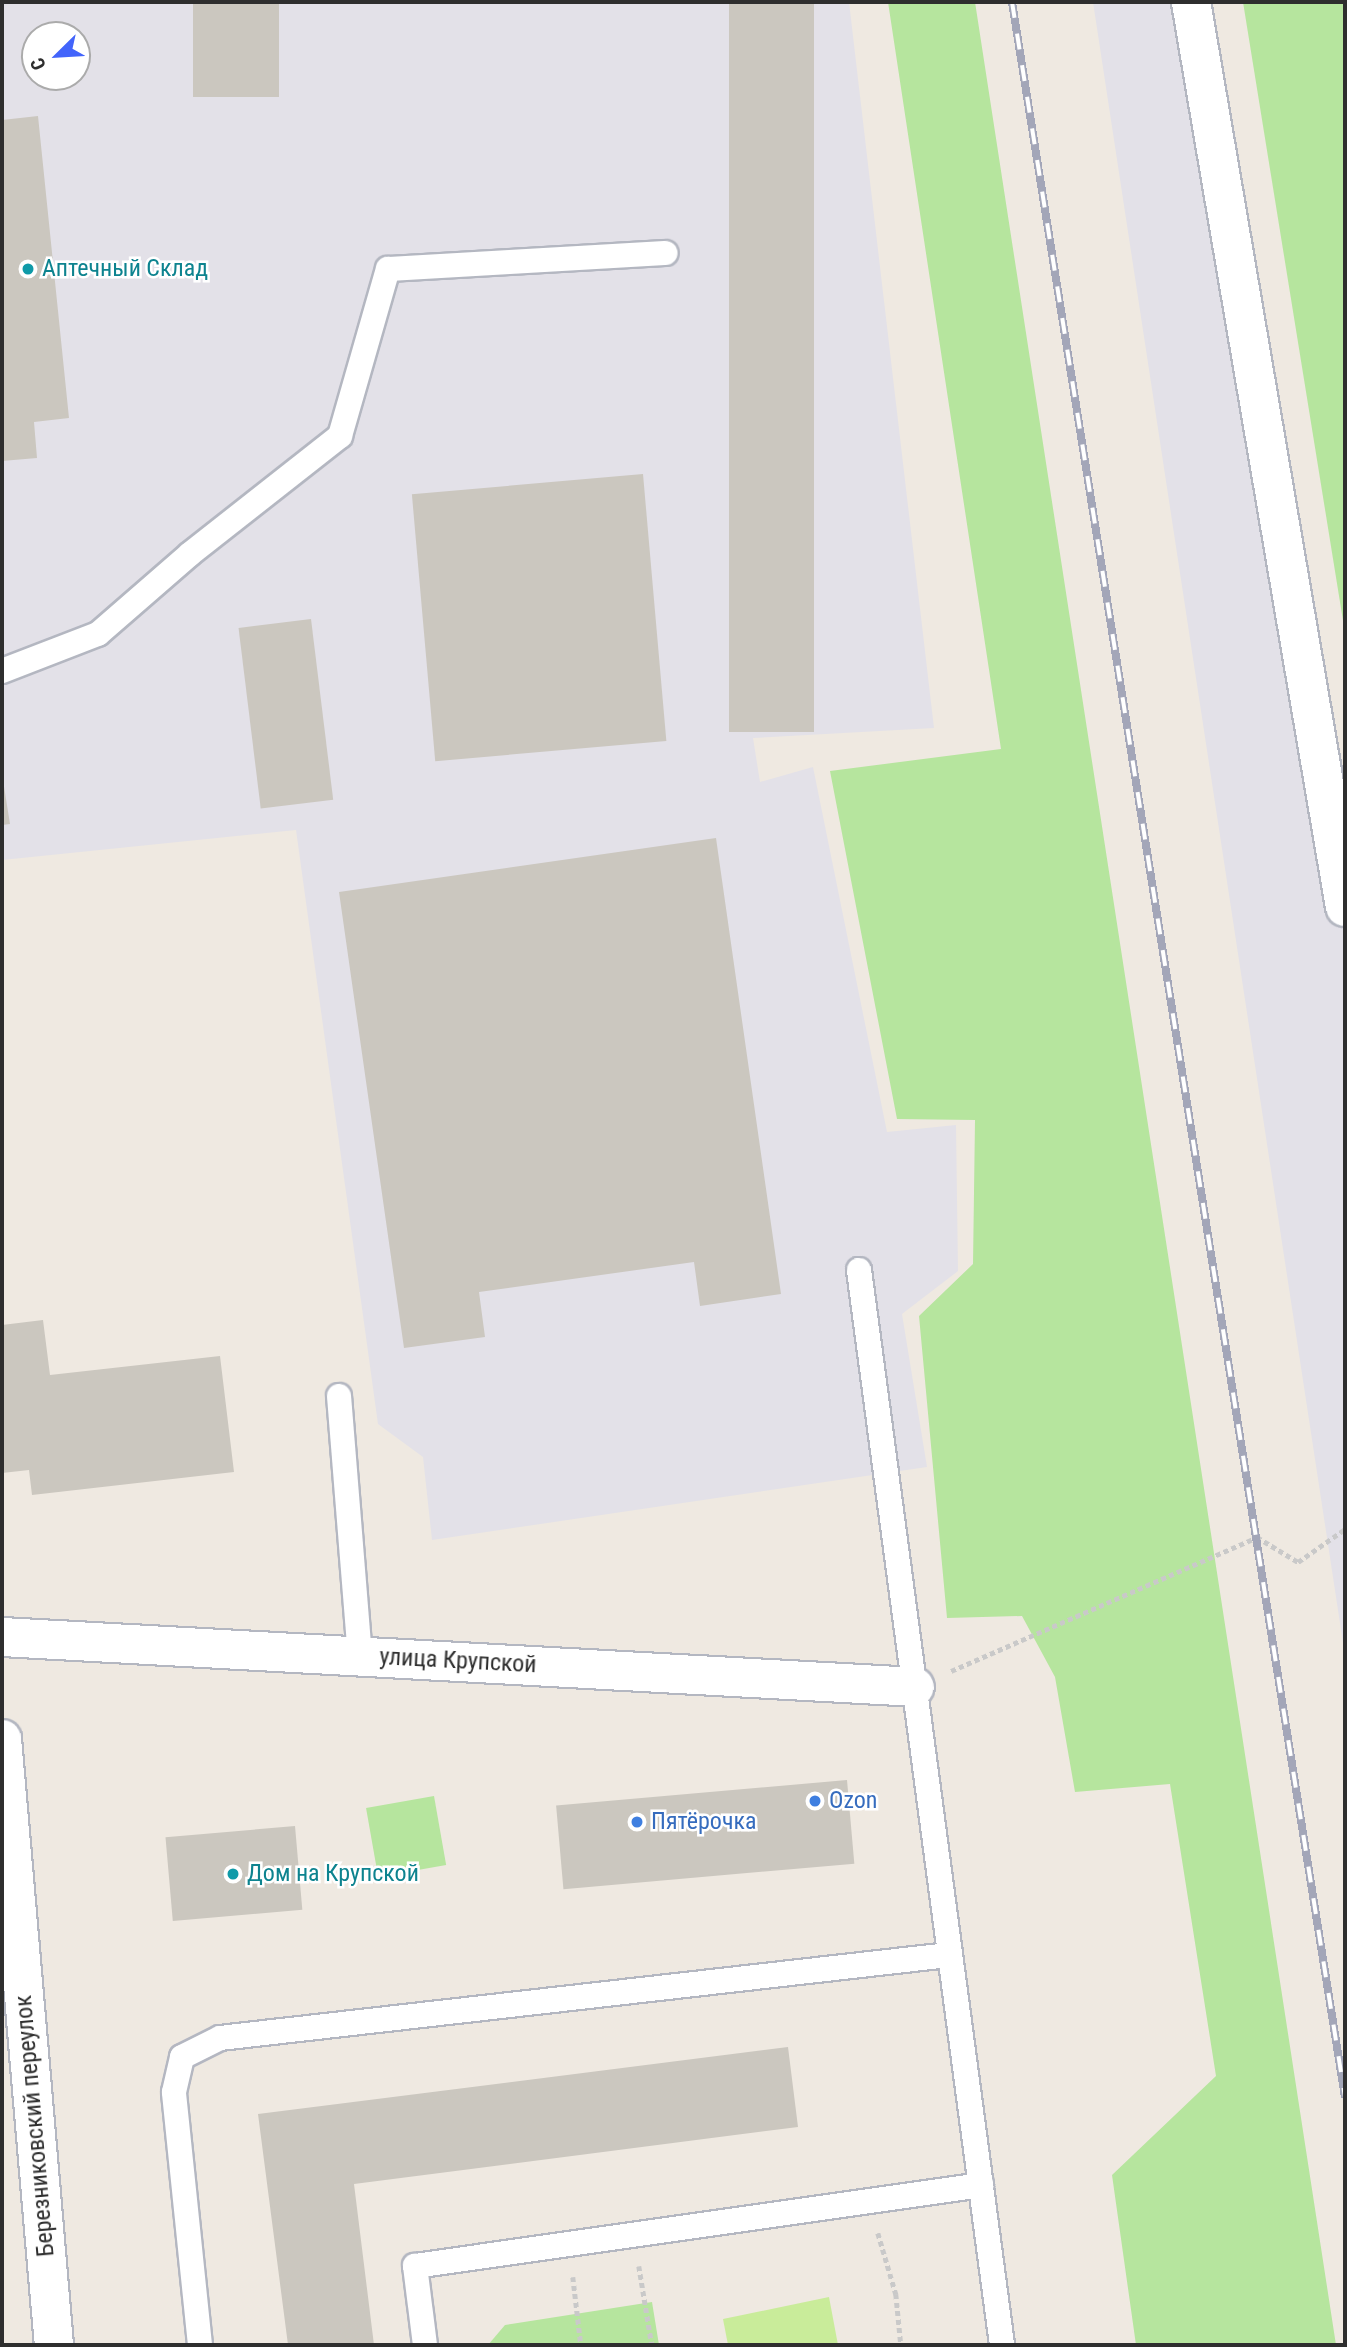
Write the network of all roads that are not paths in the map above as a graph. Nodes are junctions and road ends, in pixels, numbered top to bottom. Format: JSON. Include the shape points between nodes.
{"nodes":[{"id":1,"x":1191,"y":2,"type":"edge"},
{"id":2,"x":666,"y":253,"type":"dead end"},
{"id":3,"x":2,"y":671,"type":"edge"},
{"id":4,"x":1345,"y":907,"type":"edge"},
{"id":5,"x":859,"y":1270,"type":"dead end"},
{"id":6,"x":339,"y":1396,"type":"dead end"},
{"id":7,"x":2,"y":1637,"type":"edge"},
{"id":8,"x":360,"y":1656,"type":"junction"},
{"id":9,"x":915,"y":1686,"type":"junction"},
{"id":10,"x":2,"y":1739,"type":"edge"},
{"id":11,"x":948,"y":1955,"type":"junction"},
{"id":12,"x":981,"y":2185,"type":"junction"},
{"id":13,"x":54,"y":2345,"type":"edge"},
{"id":14,"x":200,"y":2345,"type":"edge"},
{"id":15,"x":425,"y":2345,"type":"edge"},
{"id":16,"x":1002,"y":2345,"type":"edge"}],
"edges":[{"from":1,"to":4,"type":"street"},
{"from":2,"to":3,"type":"lane","via":[[388,269],[340,436],[190,554],[98,634]]},
{"from":5,"to":9,"type":"lane"},
{"from":6,"to":8,"type":"lane"},
{"from":7,"to":8,"type":"street","name":"улица Крупской"},
{"from":8,"to":9,"type":"street","name":"улица Крупской"},
{"from":9,"to":11,"type":"lane"},
{"from":10,"to":13,"type":"street","name":"Березниковский переулок"},
{"from":11,"to":12,"type":"lane"},
{"from":11,"to":14,"type":"lane","via":[[220,2038],[182,2057],[174,2092]]},
{"from":12,"to":15,"type":"lane","via":[[415,2266]]},
{"from":12,"to":16,"type":"lane"}]}
